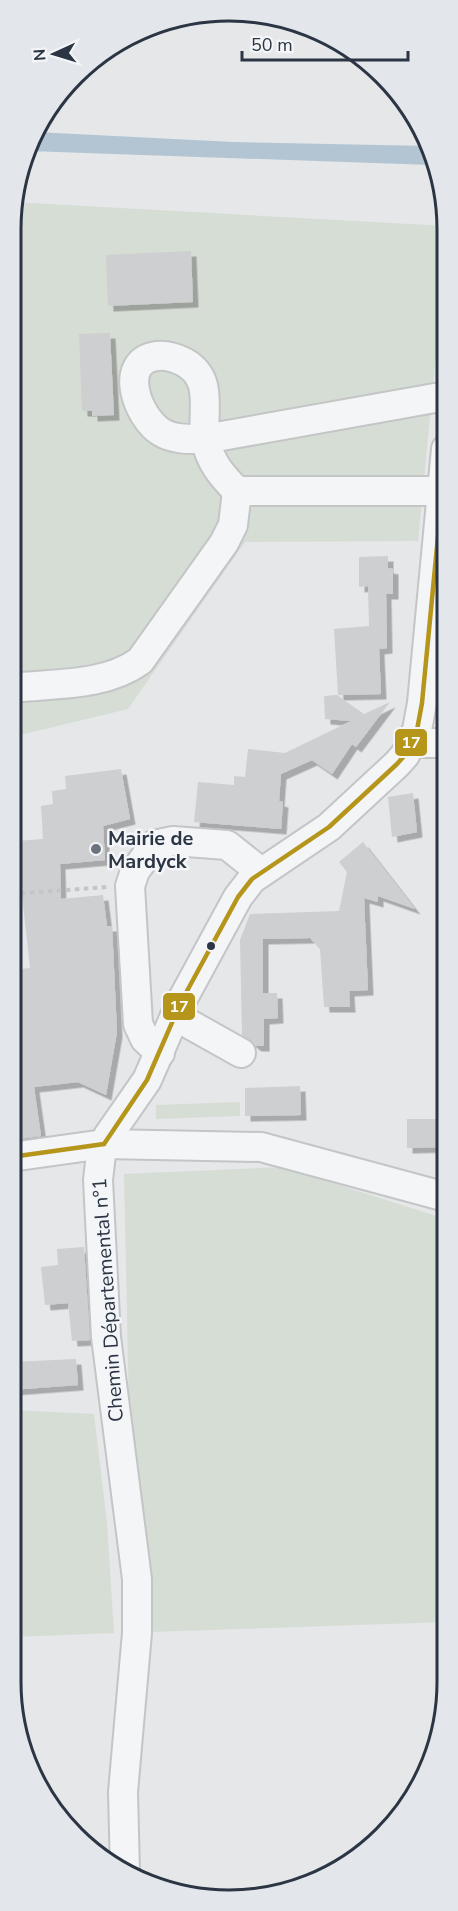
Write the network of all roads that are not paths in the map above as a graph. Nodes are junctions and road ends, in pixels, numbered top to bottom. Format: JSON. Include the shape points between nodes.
{"nodes":[{"id":1,"x":437,"y":398,"type":"edge"},
{"id":2,"x":237,"y":491,"type":"junction"},
{"id":3,"x":437,"y":491,"type":"edge"},
{"id":4,"x":437,"y":544,"type":"edge"},
{"id":5,"x":21,"y":687,"type":"edge"},
{"id":6,"x":437,"y":742,"type":"edge"},
{"id":7,"x":412,"y":743,"type":"junction"},
{"id":8,"x":261,"y":872,"type":"junction"},
{"id":9,"x":175,"y":1016,"type":"junction"},
{"id":10,"x":160,"y":1053,"type":"junction"},
{"id":11,"x":241,"y":1053,"type":"dead end"},
{"id":12,"x":104,"y":1144,"type":"junction"},
{"id":13,"x":21,"y":1155,"type":"edge"},
{"id":14,"x":437,"y":1195,"type":"edge"},
{"id":15,"x":125,"y":1862,"type":"edge"}],
"edges":[{"from":1,"to":2,"type":"street","via":[[205,439],[216,467]]},
{"from":2,"to":3,"type":"street"},
{"from":2,"to":5,"type":"street","via":[[232,525],[224,543],[140,661],[107,678]]},
{"from":4,"to":7,"type":"street","name":"Chemin Départemental n°1","via":[[422,703]]},
{"from":6,"to":7,"type":"street"},
{"from":7,"to":8,"type":"street","name":"Chemin Départemental n°1","via":[[397,764],[336,821]]},
{"from":8,"to":9,"type":"street","name":"Chemin Départemental n°1","via":[[238,897]]},
{"from":8,"to":10,"type":"street","via":[[227,845],[165,842],[149,849],[135,871],[130,886],[138,1024],[145,1039]]},
{"from":9,"to":10,"type":"street","name":"Chemin Départemental n°1"},
{"from":9,"to":11,"type":"street"},
{"from":10,"to":12,"type":"street","name":"Chemin Départemental n°1","via":[[144,1085]]},
{"from":12,"to":13,"type":"street"},
{"from":12,"to":14,"type":"street","via":[[271,1149]]},
{"from":12,"to":15,"type":"street","name":"Chemin Départemental n°1","via":[[98,1180],[106,1337],[137,1580],[137,1633],[123,1792]]}]}
